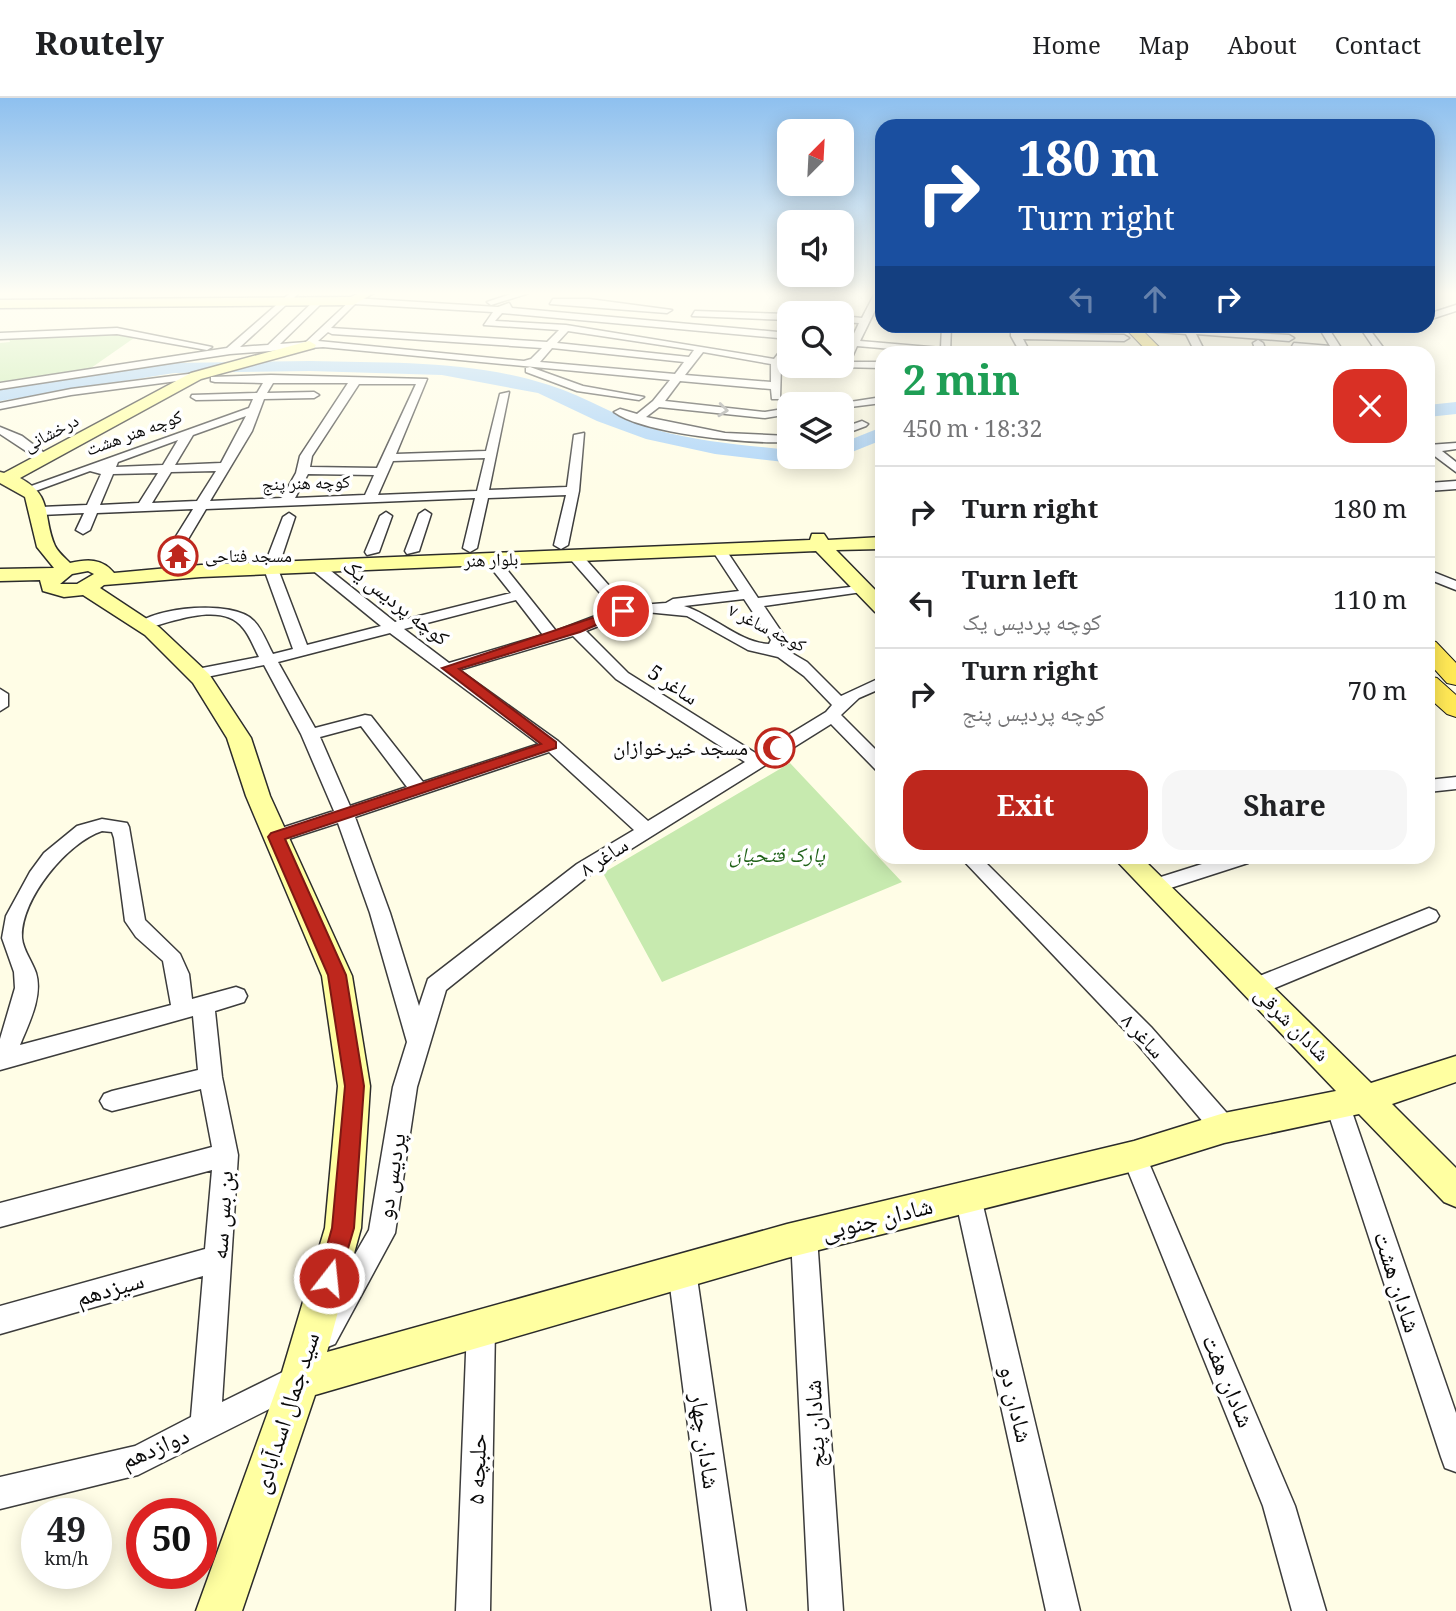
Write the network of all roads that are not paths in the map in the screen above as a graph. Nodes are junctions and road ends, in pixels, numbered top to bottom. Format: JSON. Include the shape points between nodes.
{"nodes":[{"id":1,"x":776,"y":363,"type":"edge"},
{"id":2,"x":142,"y":364,"type":"edge"},
{"id":3,"x":237,"y":364,"type":"edge"},
{"id":4,"x":523,"y":364,"type":"edge"},
{"id":5,"x":528,"y":364,"type":"junction"},
{"id":6,"x":689,"y":364,"type":"edge"},
{"id":7,"x":854,"y":365,"type":"edge"},
{"id":8,"x":875,"y":365,"type":"edge"},
{"id":9,"x":207,"y":375,"type":"junction"},
{"id":10,"x":679,"y":377,"type":"junction"},
{"id":11,"x":271,"y":378,"type":"junction"},
{"id":12,"x":358,"y":378,"type":"junction"},
{"id":13,"x":0,"y":386,"type":"edge"},
{"id":14,"x":775,"y":386,"type":"junction"},
{"id":15,"x":505,"y":394,"type":"dead end"},
{"id":16,"x":260,"y":396,"type":"junction"},
{"id":17,"x":314,"y":396,"type":"dead end"},
{"id":18,"x":196,"y":397,"type":"dead end"},
{"id":19,"x":639,"y":397,"type":"dead end"},
{"id":20,"x":875,"y":401,"type":"edge"},
{"id":21,"x":657,"y":403,"type":"junction"},
{"id":22,"x":854,"y":404,"type":"edge"},
{"id":23,"x":0,"y":406,"type":"edge"},
{"id":24,"x":253,"y":410,"type":"junction"},
{"id":25,"x":621,"y":412,"type":"dead end"},
{"id":26,"x":777,"y":412,"type":"junction"},
{"id":27,"x":638,"y":418,"type":"junction"},
{"id":28,"x":862,"y":424,"type":"dead end"},
{"id":29,"x":854,"y":427,"type":"edge"},
{"id":30,"x":0,"y":430,"type":"edge"},
{"id":31,"x":189,"y":432,"type":"junction"},
{"id":32,"x":580,"y":435,"type":"dead end"},
{"id":33,"x":774,"y":440,"type":"junction"},
{"id":34,"x":777,"y":440,"type":"edge"},
{"id":35,"x":1456,"y":446,"type":"edge"},
{"id":36,"x":1435,"y":448,"type":"edge"},
{"id":37,"x":1435,"y":452,"type":"edge"},
{"id":38,"x":491,"y":454,"type":"junction"},
{"id":39,"x":45,"y":458,"type":"junction"},
{"id":40,"x":388,"y":458,"type":"junction"},
{"id":41,"x":111,"y":465,"type":"junction"},
{"id":42,"x":224,"y":467,"type":"junction"},
{"id":43,"x":1456,"y":468,"type":"edge"},
{"id":44,"x":166,"y":469,"type":"junction"},
{"id":45,"x":303,"y":470,"type":"junction"},
{"id":46,"x":382,"y":472,"type":"junction"},
{"id":47,"x":3,"y":478,"type":"edge"},
{"id":48,"x":1456,"y":485,"type":"edge"},
{"id":49,"x":1435,"y":486,"type":"edge"},
{"id":50,"x":26,"y":490,"type":"junction"},
{"id":51,"x":573,"y":491,"type":"junction"},
{"id":52,"x":483,"y":494,"type":"junction"},
{"id":53,"x":370,"y":498,"type":"junction"},
{"id":54,"x":286,"y":502,"type":"junction"},
{"id":55,"x":200,"y":505,"type":"junction"},
{"id":56,"x":143,"y":508,"type":"junction"},
{"id":57,"x":92,"y":509,"type":"junction"},
{"id":58,"x":41,"y":511,"type":"junction"},
{"id":59,"x":425,"y":514,"type":"dead end"},
{"id":60,"x":386,"y":516,"type":"dead end"},
{"id":61,"x":289,"y":517,"type":"dead end"},
{"id":62,"x":83,"y":530,"type":"dead end"},
{"id":63,"x":875,"y":532,"type":"edge"},
{"id":64,"x":819,"y":540,"type":"junction"},
{"id":65,"x":875,"y":543,"type":"edge"},
{"id":66,"x":45,"y":547,"type":"junction"},
{"id":67,"x":470,"y":548,"type":"junction"},
{"id":68,"x":719,"y":550,"type":"junction"},
{"id":69,"x":412,"y":551,"type":"junction"},
{"id":70,"x":568,"y":551,"type":"junction"},
{"id":71,"x":372,"y":552,"type":"junction"},
{"id":72,"x":491,"y":559,"type":"junction"},
{"id":73,"x":180,"y":561,"type":"junction"},
{"id":74,"x":273,"y":562,"type":"junction"},
{"id":75,"x":316,"y":566,"type":"junction"},
{"id":76,"x":0,"y":573,"type":"edge"},
{"id":77,"x":1435,"y":577,"type":"edge"},
{"id":78,"x":77,"y":578,"type":"junction"},
{"id":79,"x":1456,"y":586,"type":"edge"},
{"id":80,"x":0,"y":588,"type":"edge"},
{"id":81,"x":862,"y":588,"type":"junction"},
{"id":82,"x":520,"y":596,"type":"junction"},
{"id":83,"x":749,"y":598,"type":"junction"},
{"id":84,"x":875,"y":601,"type":"edge"},
{"id":85,"x":658,"y":605,"type":"junction"},
{"id":86,"x":623,"y":611,"type":"junction"},
{"id":87,"x":143,"y":625,"type":"junction"},
{"id":88,"x":394,"y":627,"type":"junction"},
{"id":89,"x":576,"y":630,"type":"junction"},
{"id":90,"x":552,"y":636,"type":"junction"},
{"id":91,"x":774,"y":650,"type":"junction"},
{"id":92,"x":302,"y":651,"type":"junction"},
{"id":93,"x":1435,"y":655,"type":"edge"},
{"id":94,"x":267,"y":660,"type":"junction"},
{"id":95,"x":449,"y":668,"type":"junction"},
{"id":96,"x":197,"y":674,"type":"junction"},
{"id":97,"x":1456,"y":678,"type":"edge"},
{"id":98,"x":875,"y":685,"type":"edge"},
{"id":99,"x":1435,"y":690,"type":"edge"},
{"id":100,"x":0,"y":694,"type":"edge"},
{"id":101,"x":0,"y":706,"type":"edge"},
{"id":102,"x":1456,"y":709,"type":"edge"},
{"id":103,"x":836,"y":710,"type":"junction"},
{"id":104,"x":310,"y":734,"type":"junction"},
{"id":105,"x":551,"y":745,"type":"junction"},
{"id":106,"x":875,"y":757,"type":"edge"},
{"id":107,"x":757,"y":762,"type":"junction"},
{"id":108,"x":1456,"y":783,"type":"edge"},
{"id":109,"x":1435,"y":785,"type":"edge"},
{"id":110,"x":419,"y":791,"type":"junction"},
{"id":111,"x":345,"y":816,"type":"junction"},
{"id":112,"x":646,"y":831,"type":"junction"},
{"id":113,"x":276,"y":837,"type":"junction"},
{"id":114,"x":976,"y":864,"type":"edge"},
{"id":115,"x":1133,"y":864,"type":"edge"},
{"id":116,"x":1223,"y":864,"type":"edge"},
{"id":117,"x":1155,"y":886,"type":"junction"},
{"id":118,"x":1429,"y":916,"type":"dead end"},
{"id":119,"x":1255,"y":987,"type":"junction"},
{"id":120,"x":236,"y":996,"type":"dead end"},
{"id":121,"x":192,"y":1008,"type":"junction"},
{"id":122,"x":417,"y":1038,"type":"junction"},
{"id":123,"x":1,"y":1060,"type":"edge"},
{"id":124,"x":1456,"y":1069,"type":"edge"},
{"id":125,"x":209,"y":1077,"type":"junction"},
{"id":126,"x":112,"y":1101,"type":"dead end"},
{"id":127,"x":1352,"y":1103,"type":"junction"},
{"id":128,"x":1224,"y":1128,"type":"junction"},
{"id":129,"x":226,"y":1155,"type":"junction"},
{"id":130,"x":1134,"y":1156,"type":"junction"},
{"id":131,"x":1456,"y":1191,"type":"edge"},
{"id":132,"x":968,"y":1197,"type":"junction"},
{"id":133,"x":0,"y":1215,"type":"edge"},
{"id":134,"x":804,"y":1237,"type":"junction"},
{"id":135,"x":219,"y":1258,"type":"junction"},
{"id":136,"x":681,"y":1271,"type":"junction"},
{"id":137,"x":0,"y":1320,"type":"edge"},
{"id":138,"x":481,"y":1328,"type":"junction"},
{"id":139,"x":300,"y":1379,"type":"junction"},
{"id":140,"x":205,"y":1427,"type":"junction"},
{"id":141,"x":1453,"y":1440,"type":"edge"},
{"id":142,"x":0,"y":1493,"type":"edge"},
{"id":143,"x":219,"y":1611,"type":"edge"},
{"id":144,"x":473,"y":1611,"type":"edge"},
{"id":145,"x":729,"y":1611,"type":"edge"},
{"id":146,"x":826,"y":1611,"type":"edge"},
{"id":147,"x":1063,"y":1611,"type":"edge"},
{"id":148,"x":1309,"y":1611,"type":"edge"}],
"edges":[{"from":1,"to":14,"type":"street"},
{"from":2,"to":13,"type":"street"},
{"from":3,"to":9,"type":"main road","name":"درخشانی"},
{"from":4,"to":5,"type":"street"},
{"from":5,"to":10,"type":"street"},
{"from":5,"to":19,"type":"street","via":[[534,373],[581,389]]},
{"from":6,"to":10,"type":"street"},
{"from":7,"to":8,"type":"street"},
{"from":9,"to":11,"type":"street"},
{"from":9,"to":23,"type":"street"},
{"from":9,"to":39,"type":"street","name":"درخشانی"},
{"from":10,"to":14,"type":"street"},
{"from":10,"to":21,"type":"street"},
{"from":11,"to":12,"type":"street"},
{"from":11,"to":16,"type":"street"},
{"from":12,"to":40,"type":"street","via":[[423,381]]},
{"from":12,"to":45,"type":"street","via":[[306,456]]},
{"from":14,"to":26,"type":"street"},
{"from":15,"to":38,"type":"street"},
{"from":16,"to":17,"type":"street"},
{"from":16,"to":18,"type":"street"},
{"from":16,"to":24,"type":"street"},
{"from":20,"to":22,"type":"street"},
{"from":21,"to":26,"type":"street","one_way":true,"via":[[765,415]]},
{"from":21,"to":27,"type":"street"},
{"from":24,"to":31,"type":"street","name":"کوچه هنر هشت"},
{"from":24,"to":42,"type":"street"},
{"from":25,"to":27,"type":"street"},
{"from":26,"to":33,"type":"street"},
{"from":27,"to":33,"type":"street","via":[[724,436]]},
{"from":28,"to":29,"type":"street"},
{"from":30,"to":39,"type":"street"},
{"from":31,"to":41,"type":"street","name":"کوچه هنر هشت"},
{"from":31,"to":44,"type":"street"},
{"from":32,"to":51,"type":"street"},
{"from":33,"to":34,"type":"street"},
{"from":35,"to":36,"type":"street"},
{"from":37,"to":43,"type":"street"},
{"from":38,"to":40,"type":"street"},
{"from":38,"to":52,"type":"street"},
{"from":39,"to":47,"type":"street","name":"درخشانی"},
{"from":40,"to":46,"type":"street"},
{"from":41,"to":44,"type":"street","name":"کوچه هنر هشت"},
{"from":41,"to":50,"type":"street","name":"کوچه هنر هشت"},
{"from":41,"to":57,"type":"street"},
{"from":42,"to":44,"type":"street","name":"کوچه هنر هشت"},
{"from":42,"to":55,"type":"street"},
{"from":44,"to":56,"type":"street"},
{"from":45,"to":46,"type":"street"},
{"from":45,"to":54,"type":"street"},
{"from":46,"to":53,"type":"street"},
{"from":47,"to":50,"type":"main road"},
{"from":48,"to":49,"type":"street"},
{"from":50,"to":58,"type":"main road"},
{"from":51,"to":52,"type":"street","name":"کوچه هنر پنج"},
{"from":51,"to":70,"type":"street"},
{"from":52,"to":53,"type":"street","name":"کوچه هنر پنج"},
{"from":52,"to":67,"type":"street"},
{"from":53,"to":54,"type":"street","name":"کوچه هنر پنج"},
{"from":54,"to":55,"type":"street","name":"کوچه هنر پنج"},
{"from":55,"to":56,"type":"street","name":"کوچه هنر پنج"},
{"from":55,"to":73,"type":"street","via":[[177,546]]},
{"from":56,"to":57,"type":"street","name":"کوچه هنر پنج"},
{"from":57,"to":58,"type":"street","name":"کوچه هنر پنج"},
{"from":57,"to":62,"type":"street"},
{"from":58,"to":66,"type":"main road"},
{"from":59,"to":69,"type":"street"},
{"from":60,"to":71,"type":"street"},
{"from":61,"to":74,"type":"street"},
{"from":63,"to":64,"type":"main road","name":"بلوار هنر"},
{"from":64,"to":65,"type":"street","name":"بلوار هنر"},
{"from":64,"to":68,"type":"street","name":"بلوار هنر"},
{"from":64,"to":70,"type":"main road","name":"بلوار هنر"},
{"from":64,"to":81,"type":"main road"},
{"from":66,"to":76,"type":"main road","via":[[23,564]]},
{"from":66,"to":78,"type":"main road","name":"سید جمال اسدآبادی"},
{"from":67,"to":69,"type":"main road","name":"بلوار هنر"},
{"from":67,"to":70,"type":"main road","name":"بلوار هنر"},
{"from":68,"to":70,"type":"street","name":"بلوار هنر"},
{"from":68,"to":83,"type":"street"},
{"from":69,"to":71,"type":"main road","name":"بلوار هنر"},
{"from":70,"to":72,"type":"street","name":"بلوار هنر"},
{"from":70,"to":86,"type":"street"},
{"from":71,"to":74,"type":"main road","name":"بلوار هنر"},
{"from":72,"to":75,"type":"street","name":"بلوار هنر"},
{"from":72,"to":82,"type":"street"},
{"from":73,"to":74,"type":"main road","name":"بلوار هنر"},
{"from":73,"to":78,"type":"main road","name":"بلوار هنر"},
{"from":74,"to":75,"type":"street","name":"بلوار هنر"},
{"from":74,"to":78,"type":"street","name":"بلوار هنر"},
{"from":74,"to":92,"type":"street"},
{"from":75,"to":88,"type":"street","name":"کوچه پردیس یک"},
{"from":76,"to":78,"type":"main road"},
{"from":77,"to":79,"type":"street"},
{"from":78,"to":80,"type":"main road"},
{"from":78,"to":87,"type":"main road","name":"سید جمال اسدآبادی"},
{"from":81,"to":83,"type":"street"},
{"from":81,"to":84,"type":"main road"},
{"from":82,"to":88,"type":"street"},
{"from":82,"to":90,"type":"street"},
{"from":83,"to":85,"type":"street"},
{"from":83,"to":91,"type":"street","via":[[779,640]]},
{"from":85,"to":86,"type":"street","name":"کوچه ساغر ۷"},
{"from":85,"to":91,"type":"street","name":"کوچه ساغر ۷","via":[[681,608],[710,621],[756,649]]},
{"from":86,"to":89,"type":"street","name":"کوچه ساغر ۷"},
{"from":87,"to":94,"type":"street","via":[[199,611],[233,614],[248,624]]},
{"from":87,"to":96,"type":"main road","name":"سید جمال اسدآبادی"},
{"from":88,"to":92,"type":"street"},
{"from":88,"to":95,"type":"street","name":"کوچه پردیس یک"},
{"from":89,"to":90,"type":"street","name":"کوچه ساغر ۷"},
{"from":89,"to":107,"type":"street","name":"ساغر 5","via":[[622,676]]},
{"from":90,"to":95,"type":"street","name":"کوچه ساغر ۷"},
{"from":91,"to":103,"type":"street","name":"کوچه ساغر ۷","via":[[809,672]]},
{"from":92,"to":94,"type":"street"},
{"from":93,"to":97,"type":"main road"},
{"from":94,"to":96,"type":"street"},
{"from":94,"to":104,"type":"street"},
{"from":95,"to":105,"type":"street","name":"کوچه پردیس یک"},
{"from":96,"to":113,"type":"main road","name":"سید جمال اسدآبادی","via":[[239,738]]},
{"from":98,"to":103,"type":"street","name":"ساغر ٨"},
{"from":99,"to":102,"type":"main road"},
{"from":100,"to":101,"type":"street"},
{"from":103,"to":106,"type":"street"},
{"from":103,"to":107,"type":"street","name":"ساغر ٨"},
{"from":104,"to":110,"type":"street","via":[[365,720]]},
{"from":104,"to":111,"type":"street"},
{"from":105,"to":110,"type":"street"},
{"from":105,"to":112,"type":"street","name":"کوچه پردیس یک"},
{"from":107,"to":112,"type":"street","name":"ساغر ٨"},
{"from":108,"to":109,"type":"street"},
{"from":110,"to":111,"type":"street"},
{"from":111,"to":113,"type":"street"},
{"from":111,"to":122,"type":"street"},
{"from":112,"to":122,"type":"street","name":"ساغر ٨","via":[[584,869],[436,985]]},
{"from":113,"to":139,"type":"main road","name":"سید جمال اسدآبادی","via":[[337,975],[354,1086],[343,1228]]},
{"from":114,"to":128,"type":"street","name":"ساغر ٨","via":[[1143,1034]]},
{"from":115,"to":117,"type":"main road","name":"شادان شرقی"},
{"from":116,"to":117,"type":"street"},
{"from":117,"to":119,"type":"main road","name":"شادان شرقی"},
{"from":118,"to":119,"type":"street"},
{"from":119,"to":127,"type":"main road","name":"شادان شرقی"},
{"from":120,"to":121,"type":"street"},
{"from":121,"to":123,"type":"street"},
{"from":121,"to":123,"type":"street","name":"بن بس سه","via":[[170,953],[139,929],[132,913],[131,877],[120,827],[110,823],[94,826],[60,847],[41,870],[20,912],[12,934],[26,981],[23,1007]]},
{"from":121,"to":125,"type":"street","name":"بن بس سه"},
{"from":122,"to":139,"type":"street","name":"پردیس دو","via":[[382,1233]]},
{"from":124,"to":127,"type":"street","name":"شادان جنوبی"},
{"from":125,"to":126,"type":"street"},
{"from":125,"to":129,"type":"street","name":"بن بس سه"},
{"from":127,"to":128,"type":"street","name":"شادان جنوبی"},
{"from":127,"to":131,"type":"main road","name":"شادان شرقی"},
{"from":127,"to":141,"type":"street","name":"شادان هشت"},
{"from":128,"to":130,"type":"street","name":"شادان جنوبی"},
{"from":129,"to":133,"type":"street"},
{"from":129,"to":135,"type":"street","name":"بن بس سه"},
{"from":130,"to":132,"type":"street","name":"شادان جنوبی"},
{"from":130,"to":148,"type":"street","name":"شادان هفت","via":[[1279,1506]]},
{"from":132,"to":134,"type":"street","name":"شادان جنوبی"},
{"from":132,"to":147,"type":"street","name":"شادان دو"},
{"from":134,"to":136,"type":"street","name":"شادان جنوبی"},
{"from":134,"to":146,"type":"street","name":"شادان پنج"},
{"from":135,"to":137,"type":"street","name":"سیزدهم"},
{"from":135,"to":140,"type":"street","name":"بن بس سه"},
{"from":136,"to":138,"type":"street","name":"شادان جنوبی"},
{"from":136,"to":145,"type":"street","name":"شادان چهار"},
{"from":138,"to":139,"type":"street","name":"شادان جنوبی"},
{"from":138,"to":144,"type":"street","name":"حلبچه ۵"},
{"from":139,"to":140,"type":"street","name":"دوازدهم"},
{"from":139,"to":143,"type":"main road","name":"سید جمال اسدآبادی"},
{"from":140,"to":142,"type":"street","name":"دوازدهم","via":[[138,1460]]}]}
